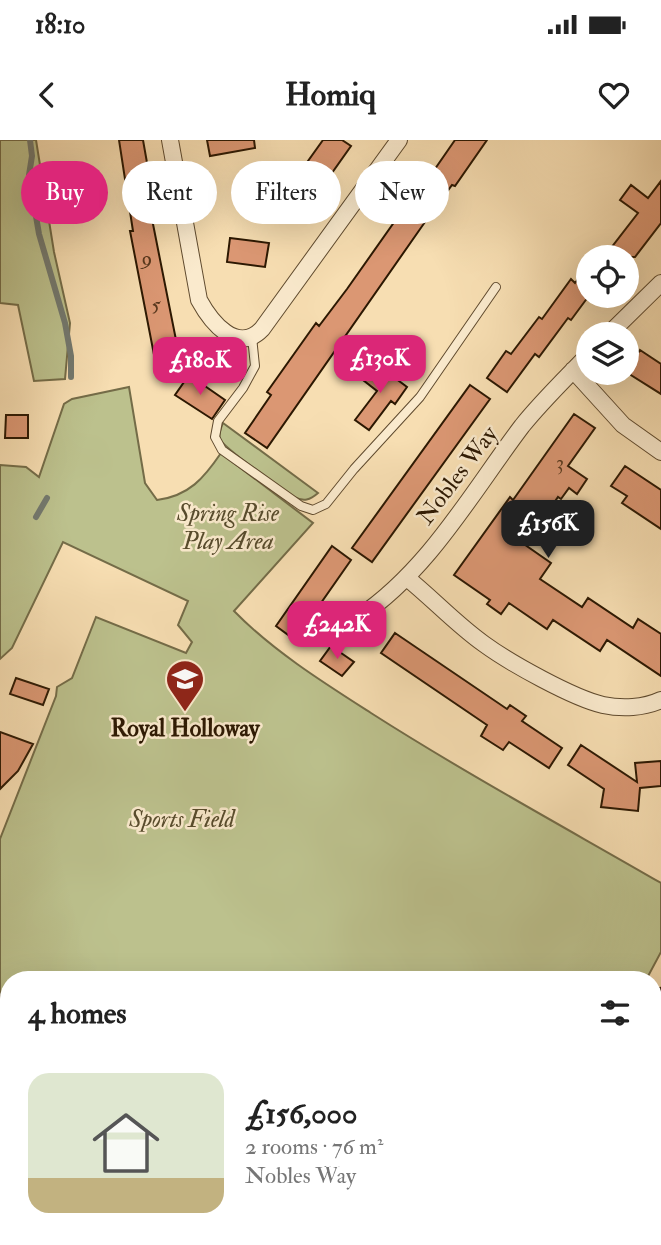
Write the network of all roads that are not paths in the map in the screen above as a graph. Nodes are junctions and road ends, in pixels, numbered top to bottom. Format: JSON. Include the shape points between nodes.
{"nodes":[{"id":1,"x":170,"y":140,"type":"edge"},
{"id":2,"x":399,"y":140,"type":"edge"},
{"id":3,"x":661,"y":283,"type":"edge"},
{"id":4,"x":496,"y":287,"type":"dead end"},
{"id":5,"x":621,"y":322,"type":"edge"},
{"id":6,"x":244,"y":338,"type":"junction"},
{"id":7,"x":576,"y":367,"type":"edge"},
{"id":8,"x":573,"y":370,"type":"junction"},
{"id":9,"x":661,"y":452,"type":"edge"},
{"id":10,"x":407,"y":578,"type":"junction"},
{"id":11,"x":359,"y":617,"type":"dead end"},
{"id":12,"x":661,"y":699,"type":"edge"}],
"edges":[{"from":1,"to":6,"type":"street","via":[[200,300],[228,336]]},
{"from":2,"to":6,"type":"street","via":[[269,320],[257,335]]},
{"from":3,"to":5,"type":"street"},
{"from":4,"to":6,"type":"lane","via":[[420,397],[326,505],[313,510],[222,450],[215,437],[218,421],[255,366]]},
{"from":7,"to":8,"type":"street","name":"Nobles Way"},
{"from":8,"to":9,"type":"street","via":[[623,425]]},
{"from":8,"to":10,"type":"street","name":"Nobles Way","via":[[524,424]]},
{"from":10,"to":11,"type":"street","name":"Nobles Way"},
{"from":10,"to":12,"type":"street","via":[[485,645],[565,689],[616,707]]}]}
